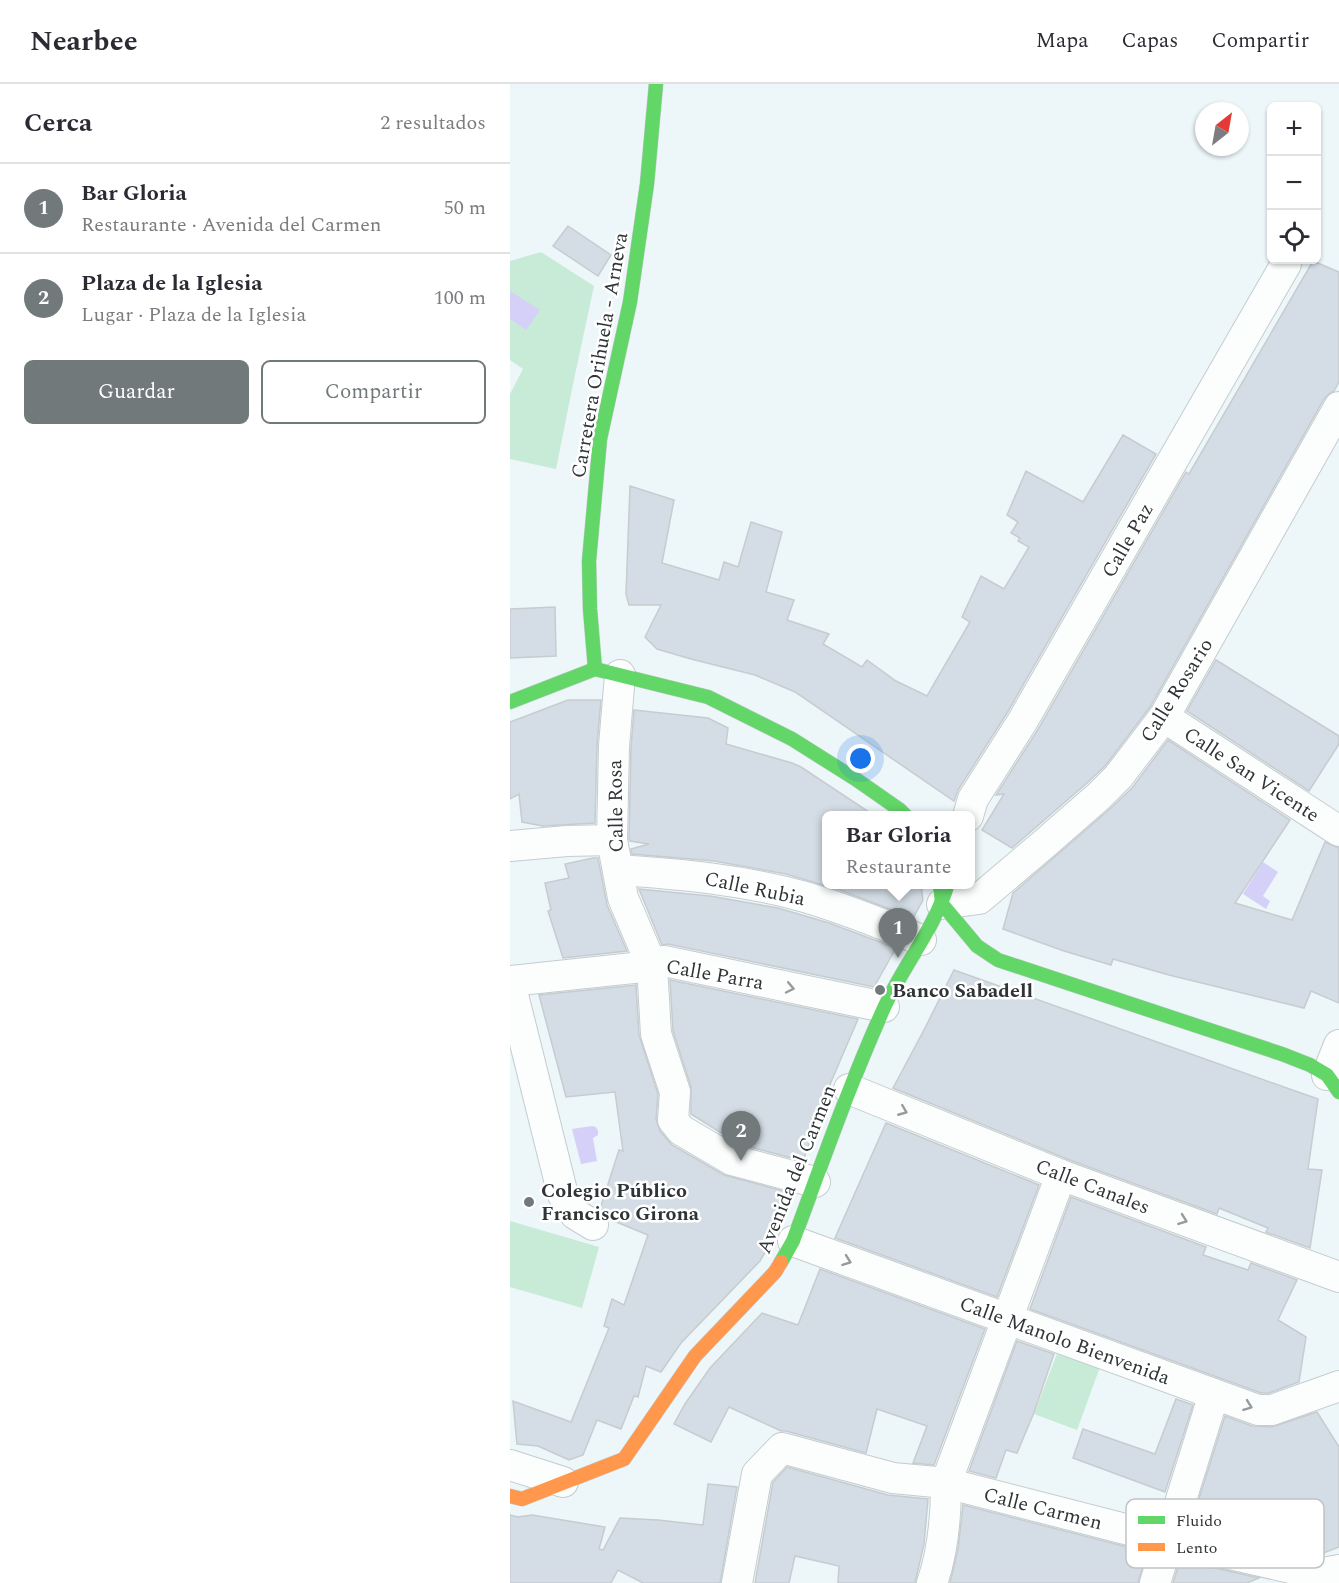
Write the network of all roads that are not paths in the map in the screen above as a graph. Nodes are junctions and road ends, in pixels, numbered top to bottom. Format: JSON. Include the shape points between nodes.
{"nodes":[{"id":1,"x":656,"y":84,"type":"edge"},
{"id":2,"x":1286,"y":264,"type":"dead end"},
{"id":3,"x":1339,"y":407,"type":"edge"},
{"id":4,"x":607,"y":672,"type":"junction"},
{"id":5,"x":510,"y":702,"type":"edge"},
{"id":6,"x":1164,"y":717,"type":"junction"},
{"id":7,"x":901,"y":811,"type":"edge"},
{"id":8,"x":970,"y":811,"type":"edge"},
{"id":9,"x":1339,"y":831,"type":"edge"},
{"id":10,"x":612,"y":840,"type":"junction"},
{"id":11,"x":510,"y":846,"type":"edge"},
{"id":12,"x":618,"y":870,"type":"junction"},
{"id":13,"x":943,"y":891,"type":"edge"},
{"id":14,"x":921,"y":940,"type":"junction"},
{"id":15,"x":652,"y":966,"type":"junction"},
{"id":16,"x":510,"y":982,"type":"edge"},
{"id":17,"x":884,"y":1008,"type":"junction"},
{"id":18,"x":1339,"y":1045,"type":"edge"},
{"id":19,"x":1333,"y":1083,"type":"edge"},
{"id":20,"x":849,"y":1089,"type":"junction"},
{"id":21,"x":1061,"y":1175,"type":"junction"},
{"id":22,"x":815,"y":1182,"type":"junction"},
{"id":23,"x":593,"y":1225,"type":"dead end"},
{"id":24,"x":793,"y":1241,"type":"junction"},
{"id":25,"x":1339,"y":1277,"type":"edge"},
{"id":26,"x":1007,"y":1319,"type":"junction"},
{"id":27,"x":1339,"y":1386,"type":"edge"},
{"id":28,"x":1214,"y":1394,"type":"junction"},
{"id":29,"x":510,"y":1465,"type":"edge"},
{"id":30,"x":563,"y":1482,"type":"junction"},
{"id":31,"x":946,"y":1483,"type":"junction"},
{"id":32,"x":510,"y":1496,"type":"edge"},
{"id":33,"x":1181,"y":1499,"type":"edge"},
{"id":34,"x":1126,"y":1529,"type":"edge"},
{"id":35,"x":1160,"y":1568,"type":"edge"},
{"id":36,"x":1291,"y":1568,"type":"edge"},
{"id":37,"x":1339,"y":1570,"type":"edge"},
{"id":38,"x":738,"y":1583,"type":"edge"},
{"id":39,"x":932,"y":1583,"type":"edge"},
{"id":40,"x":1155,"y":1583,"type":"edge"}],
"edges":[{"from":1,"to":4,"type":"main road","name":"Carretera Orihuela - Arneva","via":[[630,302],[600,439],[589,561],[590,609]]},
{"from":2,"to":8,"type":"street","name":"Calle Paz"},
{"from":3,"to":6,"type":"street","name":"Calle Rosario"},
{"from":4,"to":5,"type":"main road"},
{"from":4,"to":7,"type":"main road","via":[[708,696],[792,739]]},
{"from":4,"to":10,"type":"street","name":"Calle Rosa","via":[[615,736]]},
{"from":6,"to":9,"type":"street","name":"Calle San Vicente"},
{"from":6,"to":13,"type":"street","name":"Calle Rosario","via":[[1099,796],[979,899]]},
{"from":10,"to":11,"type":"street"},
{"from":10,"to":12,"type":"street","name":"Calle Rosa"},
{"from":12,"to":14,"type":"street","name":"Calle Rubia","via":[[742,883],[814,900]]},
{"from":12,"to":15,"type":"street","name":"Calle Rosa","via":[[623,898]]},
{"from":13,"to":14,"type":"main road","name":"Avenida del Carmen"},
{"from":13,"to":19,"type":"main road","via":[[977,946],[998,960],[1282,1054],[1310,1065]]},
{"from":14,"to":17,"type":"main road","name":"Avenida del Carmen"},
{"from":15,"to":16,"type":"street","name":"Calle Parra"},
{"from":15,"to":17,"type":"street","name":"Calle Parra","one_way":true,"via":[[664,961]]},
{"from":15,"to":22,"type":"street","name":"Calle Rosa","via":[[656,1034],[675,1092],[673,1120],[681,1130],[732,1160]]},
{"from":16,"to":23,"type":"street","via":[[563,1195],[575,1214]]},
{"from":17,"to":20,"type":"main road","name":"Avenida del Carmen"},
{"from":18,"to":19,"type":"street"},
{"from":20,"to":21,"type":"street","name":"Calle Canales","one_way":true},
{"from":20,"to":22,"type":"main road","name":"Avenida del Carmen"},
{"from":21,"to":25,"type":"street","name":"Calle Canales","one_way":true},
{"from":21,"to":26,"type":"street"},
{"from":22,"to":24,"type":"main road","name":"Avenida del Carmen"},
{"from":24,"to":26,"type":"street","name":"Calle Manolo Bienvenida","one_way":true},
{"from":24,"to":30,"type":"main road","name":"Avenida del Carmen","via":[[775,1272],[695,1356],[624,1459]]},
{"from":26,"to":28,"type":"street","name":"Calle Manolo Bienvenida"},
{"from":26,"to":31,"type":"street"},
{"from":28,"to":27,"type":"street","name":"Calle Manolo Bienvenida","one_way":true,"via":[[1258,1410],[1272,1410]]},
{"from":28,"to":33,"type":"street"},
{"from":29,"to":30,"type":"street"},
{"from":30,"to":32,"type":"main road","name":"Avenida del Carmen","via":[[522,1499]]},
{"from":31,"to":34,"type":"street","name":"Calle Carmen"},
{"from":31,"to":38,"type":"street","name":"Calle Carmen","via":[[893,1478],[782,1448],[758,1474]]},
{"from":31,"to":39,"type":"street","via":[[946,1513]]},
{"from":35,"to":40,"type":"street"},
{"from":36,"to":37,"type":"street","name":"Calle Carmen","via":[[1317,1574]]}]}
